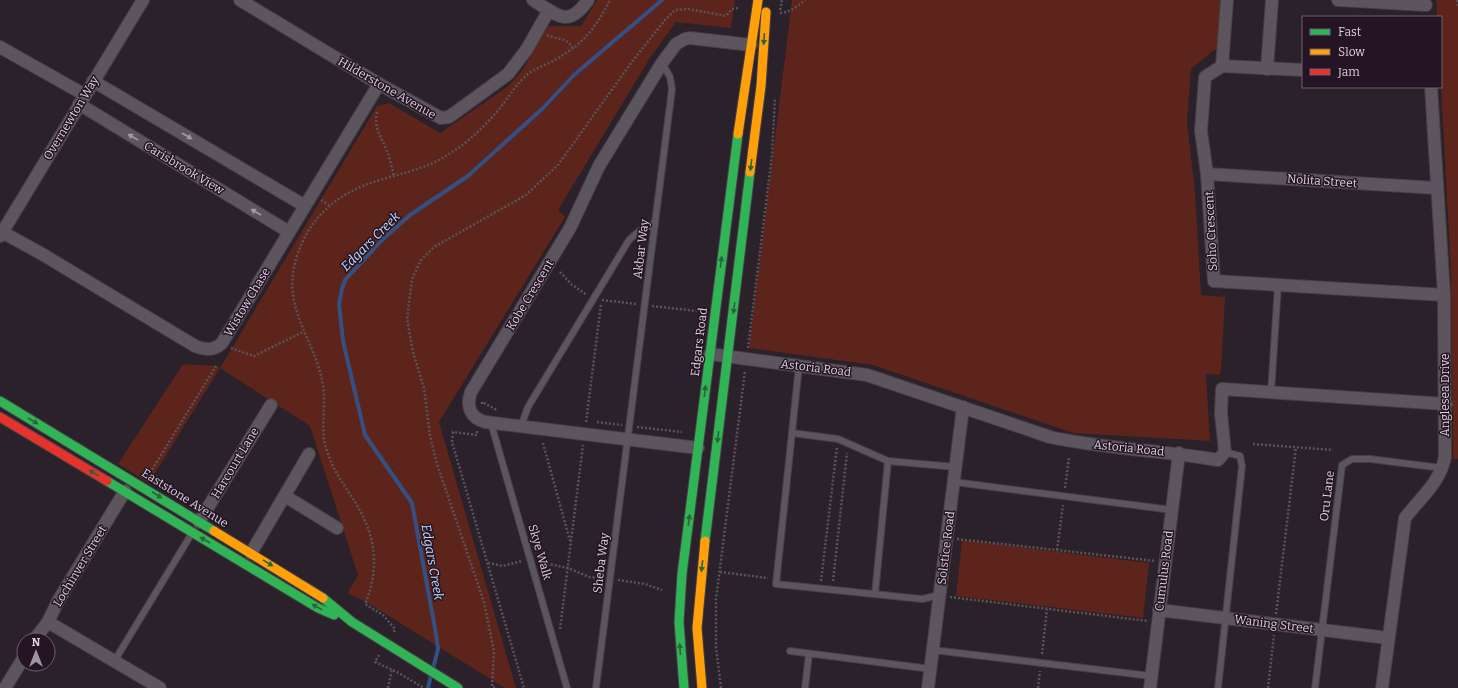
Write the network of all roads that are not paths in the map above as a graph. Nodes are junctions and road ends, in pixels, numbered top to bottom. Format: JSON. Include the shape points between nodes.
{"nodes":[{"id":1,"x":142,"y":0,"type":"edge"},
{"id":2,"x":240,"y":0,"type":"edge"},
{"id":3,"x":533,"y":0,"type":"edge"},
{"id":4,"x":588,"y":0,"type":"edge"},
{"id":5,"x":758,"y":0,"type":"edge"},
{"id":6,"x":768,"y":0,"type":"edge"},
{"id":7,"x":1226,"y":0,"type":"edge"},
{"id":8,"x":1272,"y":0,"type":"edge"},
{"id":9,"x":1338,"y":0,"type":"edge"},
{"id":10,"x":1426,"y":7,"type":"edge"},
{"id":11,"x":549,"y":10,"type":"junction"},
{"id":12,"x":751,"y":45,"type":"junction"},
{"id":13,"x":0,"y":47,"type":"edge"},
{"id":14,"x":662,"y":63,"type":"junction"},
{"id":15,"x":1222,"y":66,"type":"junction"},
{"id":16,"x":1267,"y":69,"type":"junction"},
{"id":17,"x":1302,"y":70,"type":"edge"},
{"id":18,"x":93,"y":81,"type":"junction"},
{"id":19,"x":379,"y":84,"type":"junction"},
{"id":20,"x":1431,"y":88,"type":"edge"},
{"id":21,"x":82,"y":100,"type":"junction"},
{"id":22,"x":1207,"y":174,"type":"junction"},
{"id":23,"x":1436,"y":188,"type":"junction"},
{"id":24,"x":305,"y":206,"type":"junction"},
{"id":25,"x":655,"y":223,"type":"junction"},
{"id":26,"x":289,"y":232,"type":"junction"},
{"id":27,"x":1,"y":234,"type":"edge"},
{"id":28,"x":1278,"y":285,"type":"junction"},
{"id":29,"x":1444,"y":295,"type":"junction"},
{"id":30,"x":710,"y":354,"type":"junction"},
{"id":31,"x":728,"y":357,"type":"junction"},
{"id":32,"x":799,"y":366,"type":"junction"},
{"id":33,"x":1272,"y":393,"type":"junction"},
{"id":34,"x":1446,"y":404,"type":"junction"},
{"id":35,"x":1,"y":405,"type":"edge"},
{"id":36,"x":271,"y":405,"type":"dead end"},
{"id":37,"x":963,"y":407,"type":"junction"},
{"id":38,"x":0,"y":417,"type":"edge"},
{"id":39,"x":491,"y":423,"type":"junction"},
{"id":40,"x":521,"y":426,"type":"junction"},
{"id":41,"x":792,"y":433,"type":"junction"},
{"id":42,"x":628,"y":440,"type":"junction"},
{"id":43,"x":698,"y":448,"type":"junction"},
{"id":44,"x":1225,"y":452,"type":"junction"},
{"id":45,"x":1178,"y":453,"type":"junction"},
{"id":46,"x":309,"y":454,"type":"dead end"},
{"id":47,"x":888,"y":461,"type":"junction"},
{"id":48,"x":956,"y":467,"type":"junction"},
{"id":49,"x":1442,"y":468,"type":"junction"},
{"id":50,"x":133,"y":480,"type":"junction"},
{"id":51,"x":954,"y":482,"type":"junction"},
{"id":52,"x":125,"y":491,"type":"junction"},
{"id":53,"x":286,"y":496,"type":"junction"},
{"id":54,"x":1172,"y":510,"type":"junction"},
{"id":55,"x":199,"y":522,"type":"junction"},
{"id":56,"x":337,"y":528,"type":"dead end"},
{"id":57,"x":192,"y":533,"type":"junction"},
{"id":58,"x":251,"y":553,"type":"junction"},
{"id":59,"x":875,"y":594,"type":"junction"},
{"id":60,"x":940,"y":595,"type":"junction"},
{"id":61,"x":1159,"y":617,"type":"junction"},
{"id":62,"x":1225,"y":619,"type":"junction"},
{"id":63,"x":48,"y":622,"type":"junction"},
{"id":64,"x":352,"y":622,"type":"junction"},
{"id":65,"x":1322,"y":630,"type":"junction"},
{"id":66,"x":40,"y":632,"type":"edge"},
{"id":67,"x":1388,"y":638,"type":"junction"},
{"id":68,"x":933,"y":650,"type":"junction"},
{"id":69,"x":790,"y":651,"type":"dead end"},
{"id":70,"x":809,"y":654,"type":"junction"},
{"id":71,"x":115,"y":660,"type":"junction"},
{"id":72,"x":931,"y":669,"type":"junction"},
{"id":73,"x":16,"y":670,"type":"edge"},
{"id":74,"x":1150,"y":682,"type":"edge"},
{"id":75,"x":5,"y":688,"type":"edge"},
{"id":76,"x":160,"y":688,"type":"edge"},
{"id":77,"x":458,"y":688,"type":"edge"},
{"id":78,"x":567,"y":688,"type":"edge"},
{"id":79,"x":596,"y":688,"type":"edge"},
{"id":80,"x":684,"y":688,"type":"edge"},
{"id":81,"x":702,"y":688,"type":"edge"},
{"id":82,"x":805,"y":688,"type":"edge"},
{"id":83,"x":928,"y":688,"type":"edge"},
{"id":84,"x":1218,"y":688,"type":"edge"},
{"id":85,"x":1315,"y":688,"type":"edge"},
{"id":86,"x":1382,"y":688,"type":"edge"}],
"edges":[{"from":1,"to":18,"type":"street","name":"Overnewton Way"},
{"from":2,"to":19,"type":"street","name":"Hilderstone Avenue"},
{"from":3,"to":11,"type":"street"},
{"from":4,"to":11,"type":"street","via":[[572,17],[560,16]]},
{"from":5,"to":12,"type":"main road","name":"Edgars Road"},
{"from":6,"to":31,"type":"main road","one_way":true,"via":[[761,86]]},
{"from":7,"to":15,"type":"street"},
{"from":8,"to":16,"type":"street"},
{"from":9,"to":10,"type":"street"},
{"from":11,"to":19,"type":"street","name":"Hilderstone Avenue","via":[[508,74],[445,118],[436,116]]},
{"from":12,"to":14,"type":"street","name":"Kobe Crescent","via":[[685,39],[676,44]]},
{"from":30,"to":12,"type":"main road","name":"Edgars Road","one_way":true},
{"from":13,"to":21,"type":"street","name":"Carisbrook View"},
{"from":14,"to":25,"type":"lane","name":"Akbar Way","via":[[670,77],[672,89]]},
{"from":14,"to":39,"type":"street","name":"Kobe Crescent","via":[[599,166],[570,228],[471,392],[468,399],[470,412],[479,420]]},
{"from":15,"to":16,"type":"street"},
{"from":15,"to":22,"type":"street","name":"Soho Crescent","via":[[1204,77],[1201,131]]},
{"from":16,"to":17,"type":"street"},
{"from":18,"to":21,"type":"street","name":"Overnewton Way"},
{"from":18,"to":24,"type":"street","one_way":true},
{"from":19,"to":24,"type":"street","name":"Wistow Chase"},
{"from":20,"to":23,"type":"street","name":"Anglesea Drive"},
{"from":26,"to":21,"type":"street","name":"Carisbrook View","one_way":true},
{"from":21,"to":27,"type":"street","name":"Overnewton Way"},
{"from":22,"to":23,"type":"street","name":"Nolita Street"},
{"from":22,"to":28,"type":"street","name":"Soho Crescent","via":[[1214,281]]},
{"from":23,"to":29,"type":"street","name":"Anglesea Drive"},
{"from":24,"to":26,"type":"street","name":"Wistow Chase"},
{"from":25,"to":40,"type":"lane","via":[[638,232],[630,240],[528,406]]},
{"from":25,"to":42,"type":"lane","name":"Akbar Way"},
{"from":26,"to":27,"type":"street","name":"Wistow Chase","via":[[222,343],[216,348],[208,349],[195,346],[42,254]]},
{"from":28,"to":29,"type":"street","name":"Soho Crescent"},
{"from":28,"to":33,"type":"lane"},
{"from":29,"to":34,"type":"street","name":"Anglesea Drive"},
{"from":30,"to":31,"type":"street","name":"Astoria Road"},
{"from":43,"to":30,"type":"main road","name":"Edgars Road","one_way":true},
{"from":31,"to":32,"type":"street","name":"Astoria Road"},
{"from":31,"to":81,"type":"main road","one_way":true,"via":[[698,604]]},
{"from":32,"to":37,"type":"street","name":"Astoria Road","via":[[868,375]]},
{"from":32,"to":41,"type":"lane"},
{"from":33,"to":34,"type":"street"},
{"from":33,"to":44,"type":"street","via":[[1222,389],[1221,414]]},
{"from":34,"to":49,"type":"street","name":"Anglesea Drive","via":[[1445,457]]},
{"from":35,"to":50,"type":"main road","name":"Eaststone Avenue","one_way":true},
{"from":36,"to":55,"type":"street","name":"Harcourt Lane"},
{"from":37,"to":45,"type":"street","name":"Astoria Road","via":[[1050,437]]},
{"from":37,"to":48,"type":"street","name":"Solstice Road"},
{"from":52,"to":38,"type":"main road","name":"Eaststone Avenue","one_way":true},
{"from":39,"to":40,"type":"street","name":"Kobe Crescent"},
{"from":39,"to":78,"type":"lane","name":"Skye Walk"},
{"from":40,"to":42,"type":"street","name":"Kobe Crescent"},
{"from":41,"to":47,"type":"lane","via":[[838,439]]},
{"from":41,"to":59,"type":"lane","via":[[777,581]]},
{"from":42,"to":43,"type":"street","name":"Kobe Crescent"},
{"from":42,"to":79,"type":"lane","name":"Sheba Way"},
{"from":80,"to":43,"type":"main road","name":"Edgars Road","one_way":true,"via":[[679,645],[679,604]]},
{"from":44,"to":45,"type":"street","name":"Astoria Road","via":[[1218,460]]},
{"from":44,"to":62,"type":"lane","via":[[1240,456],[1242,466]]},
{"from":45,"to":54,"type":"street","name":"Cumulus Road"},
{"from":46,"to":53,"type":"street"},
{"from":47,"to":48,"type":"lane"},
{"from":47,"to":59,"type":"lane"},
{"from":48,"to":51,"type":"street","name":"Solstice Road"},
{"from":49,"to":65,"type":"lane","name":"Oru Lane","via":[[1370,460],[1352,460],[1342,465]]},
{"from":49,"to":67,"type":"street","name":"Anglesea Drive","via":[[1434,485],[1419,499],[1405,518]]},
{"from":50,"to":52,"type":"main road"},
{"from":50,"to":55,"type":"main road","name":"Eaststone Avenue","one_way":true},
{"from":51,"to":54,"type":"lane"},
{"from":51,"to":60,"type":"street","name":"Solstice Road"},
{"from":52,"to":57,"type":"main road","name":"Eaststone Avenue"},
{"from":52,"to":63,"type":"street","name":"Lochinver Street","via":[[58,601]]},
{"from":53,"to":56,"type":"street"},
{"from":53,"to":58,"type":"street"},
{"from":54,"to":61,"type":"street","name":"Cumulus Road"},
{"from":55,"to":57,"type":"main road"},
{"from":55,"to":58,"type":"main road","name":"Eaststone Avenue"},
{"from":64,"to":57,"type":"main road","name":"Eaststone Avenue","one_way":true,"via":[[318,608]]},
{"from":57,"to":71,"type":"lane"},
{"from":58,"to":64,"type":"main road","name":"Eaststone Avenue","one_way":true,"via":[[321,597]]},
{"from":59,"to":60,"type":"lane","via":[[922,599]]},
{"from":60,"to":68,"type":"street","name":"Solstice Road"},
{"from":61,"to":62,"type":"street","name":"Waning Street"},
{"from":61,"to":74,"type":"street","name":"Cumulus Road"},
{"from":62,"to":65,"type":"street","name":"Waning Street"},
{"from":62,"to":84,"type":"lane"},
{"from":63,"to":66,"type":"street","name":"Lochinver Street"},
{"from":63,"to":71,"type":"street"},
{"from":64,"to":77,"type":"main road","name":"Eaststone Avenue"},
{"from":65,"to":67,"type":"street","name":"Waning Street"},
{"from":65,"to":85,"type":"lane"},
{"from":67,"to":86,"type":"street","name":"Anglesea Drive"},
{"from":68,"to":72,"type":"street","name":"Solstice Road"},
{"from":68,"to":74,"type":"lane","via":[[1041,663]]},
{"from":69,"to":70,"type":"lane"},
{"from":70,"to":72,"type":"lane"},
{"from":70,"to":82,"type":"lane"},
{"from":71,"to":76,"type":"street"},
{"from":72,"to":83,"type":"street","name":"Solstice Road"},
{"from":73,"to":75,"type":"street"}]}
